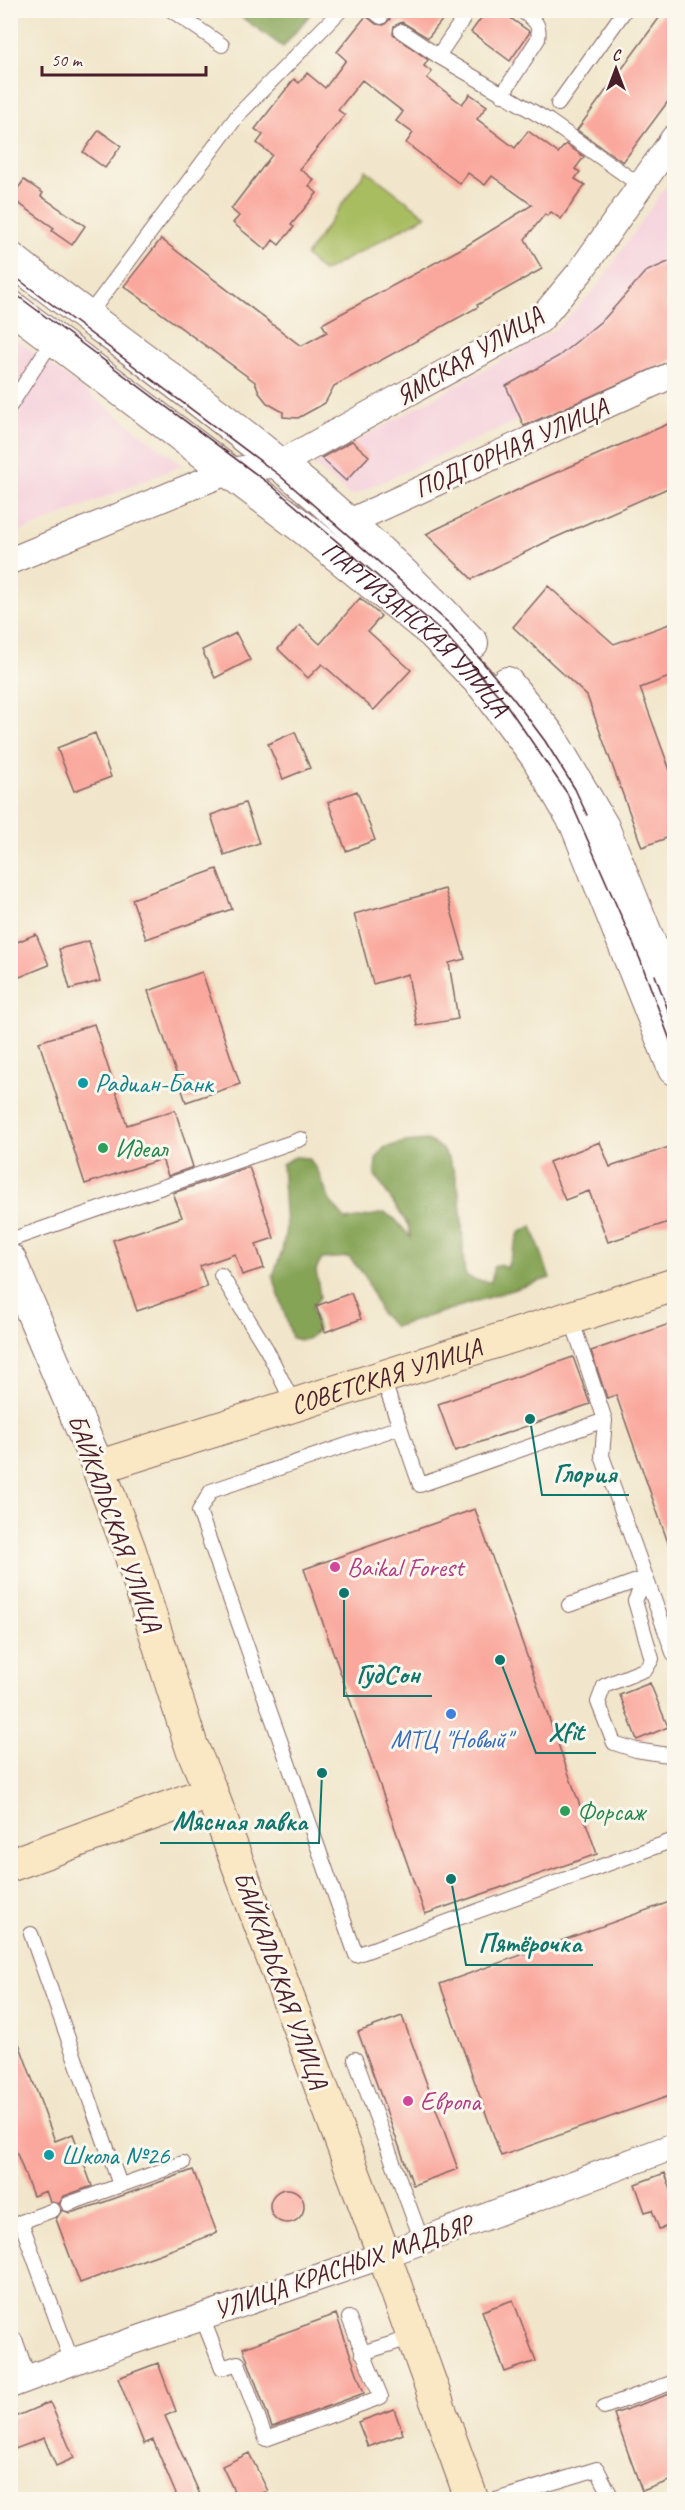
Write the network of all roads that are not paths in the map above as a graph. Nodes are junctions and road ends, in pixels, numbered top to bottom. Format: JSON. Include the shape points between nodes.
{"nodes":[{"id":1,"x":171,"y":10,"type":"edge"},
{"id":2,"x":341,"y":10,"type":"edge"},
{"id":3,"x":470,"y":10,"type":"edge"},
{"id":4,"x":520,"y":10,"type":"edge"},
{"id":5,"x":625,"y":10,"type":"edge"},
{"id":6,"x":401,"y":31,"type":"dead end"},
{"id":7,"x":222,"y":45,"type":"dead end"},
{"id":8,"x":438,"y":56,"type":"junction"},
{"id":9,"x":502,"y":95,"type":"junction"},
{"id":10,"x":558,"y":104,"type":"dead end"},
{"id":11,"x":675,"y":138,"type":"edge"},
{"id":12,"x":641,"y":186,"type":"junction"},
{"id":13,"x":10,"y":258,"type":"edge"},
{"id":14,"x":10,"y":306,"type":"edge"},
{"id":15,"x":87,"y":316,"type":"junction"},
{"id":16,"x":54,"y":338,"type":"junction"},
{"id":17,"x":675,"y":374,"type":"edge"},
{"id":18,"x":10,"y":406,"type":"edge"},
{"id":19,"x":279,"y":464,"type":"junction"},
{"id":20,"x":229,"y":471,"type":"junction"},
{"id":21,"x":347,"y":523,"type":"junction"},
{"id":22,"x":10,"y":561,"type":"edge"},
{"id":23,"x":675,"y":1003,"type":"edge"},
{"id":24,"x":675,"y":1069,"type":"edge"},
{"id":25,"x":301,"y":1139,"type":"dead end"},
{"id":26,"x":10,"y":1240,"type":"edge"},
{"id":27,"x":10,"y":1260,"type":"edge"},
{"id":28,"x":222,"y":1275,"type":"dead end"},
{"id":29,"x":675,"y":1285,"type":"edge"},
{"id":30,"x":571,"y":1318,"type":"junction"},
{"id":31,"x":382,"y":1377,"type":"junction"},
{"id":32,"x":294,"y":1405,"type":"junction"},
{"id":33,"x":605,"y":1420,"type":"junction"},
{"id":34,"x":400,"y":1427,"type":"junction"},
{"id":35,"x":98,"y":1467,"type":"junction"},
{"id":36,"x":645,"y":1578,"type":"junction"},
{"id":37,"x":569,"y":1605,"type":"dead end"},
{"id":38,"x":675,"y":1655,"type":"edge"},
{"id":39,"x":675,"y":1756,"type":"edge"},
{"id":40,"x":211,"y":1792,"type":"junction"},
{"id":41,"x":675,"y":1840,"type":"edge"},
{"id":42,"x":10,"y":1865,"type":"edge"},
{"id":43,"x":31,"y":1934,"type":"dead end"},
{"id":44,"x":355,"y":2059,"type":"dead end"},
{"id":45,"x":675,"y":2146,"type":"edge"},
{"id":46,"x":183,"y":2163,"type":"dead end"},
{"id":47,"x":120,"y":2186,"type":"junction"},
{"id":48,"x":68,"y":2204,"type":"dead end"},
{"id":49,"x":53,"y":2210,"type":"dead end"},
{"id":50,"x":422,"y":2241,"type":"junction"},
{"id":51,"x":384,"y":2255,"type":"junction"},
{"id":52,"x":202,"y":2317,"type":"junction"},
{"id":53,"x":349,"y":2318,"type":"dead end"},
{"id":54,"x":413,"y":2337,"type":"junction"},
{"id":55,"x":10,"y":2343,"type":"edge"},
{"id":56,"x":363,"y":2353,"type":"junction"},
{"id":57,"x":72,"y":2362,"type":"junction"},
{"id":58,"x":17,"y":2382,"type":"edge"},
{"id":59,"x":675,"y":2382,"type":"edge"},
{"id":60,"x":604,"y":2407,"type":"dead end"},
{"id":61,"x":472,"y":2499,"type":"edge"},
{"id":62,"x":496,"y":2499,"type":"edge"},
{"id":63,"x":614,"y":2499,"type":"edge"}],
"edges":[{"from":1,"to":7,"type":"lane"},
{"from":2,"to":15,"type":"lane","via":[[238,115]]},
{"from":3,"to":8,"type":"lane"},
{"from":4,"to":9,"type":"lane","via":[[536,21],[540,30]]},
{"from":5,"to":10,"type":"lane"},
{"from":6,"to":8,"type":"lane"},
{"from":8,"to":9,"type":"lane"},
{"from":9,"to":12,"type":"lane","via":[[549,121]]},
{"from":11,"to":12,"type":"street","name":"ЯМСКАЯ УЛИЦА"},
{"from":12,"to":19,"type":"street","name":"ЯМСКАЯ УЛИЦА","via":[[580,272],[540,320]]},
{"from":13,"to":15,"type":"street","name":"ПАРТИЗАНСКАЯ УЛИЦА"},
{"from":14,"to":16,"type":"street","name":"ПАРТИЗАНСКАЯ УЛИЦА"},
{"from":15,"to":19,"type":"street","name":"ПАРТИЗАНСКАЯ УЛИЦА"},
{"from":16,"to":18,"type":"lane"},
{"from":16,"to":20,"type":"street","name":"ПАРТИЗАНСКАЯ УЛИЦА"},
{"from":17,"to":21,"type":"street","name":"ПОДГОРНАЯ УЛИЦА"},
{"from":19,"to":20,"type":"street","name":"ЯМСКАЯ УЛИЦА"},
{"from":19,"to":21,"type":"street","name":"ПАРТИЗАНСКАЯ УЛИЦА"},
{"from":20,"to":22,"type":"street"},
{"from":20,"to":24,"type":"street","name":"ПАРТИЗАНСКАЯ УЛИЦА","via":[[432,632],[484,686],[537,757],[576,824]]},
{"from":21,"to":23,"type":"street","name":"ПАРТИЗАНСКАЯ УЛИЦА","via":[[405,573],[485,656],[548,734],[603,827]]},
{"from":25,"to":26,"type":"lane"},
{"from":27,"to":35,"type":"street","name":"БАЙКАЛЬСКАЯ УЛИЦА"},
{"from":28,"to":32,"type":"lane","via":[[267,1350]]},
{"from":29,"to":30,"type":"main road","name":"СОВЕТСКАЯ УЛИЦА"},
{"from":30,"to":31,"type":"main road","name":"СОВЕТСКАЯ УЛИЦА"},
{"from":30,"to":33,"type":"lane"},
{"from":31,"to":32,"type":"main road","name":"СОВЕТСКАЯ УЛИЦА"},
{"from":31,"to":34,"type":"lane"},
{"from":32,"to":35,"type":"main road","name":"СОВЕТСКАЯ УЛИЦА"},
{"from":33,"to":34,"type":"lane","via":[[420,1485]]},
{"from":33,"to":36,"type":"lane","via":[[602,1456]]},
{"from":34,"to":41,"type":"lane","via":[[212,1491],[199,1511],[356,1955]]},
{"from":35,"to":40,"type":"main road","name":"БАЙКАЛЬСКАЯ УЛИЦА","via":[[129,1549],[191,1745]]},
{"from":36,"to":37,"type":"lane"},
{"from":36,"to":38,"type":"lane"},
{"from":36,"to":39,"type":"lane","via":[[635,1601],[652,1659],[646,1669],[604,1686],[598,1702],[614,1743]]},
{"from":40,"to":42,"type":"main road"},
{"from":40,"to":51,"type":"main road","name":"БАЙКАЛЬСКАЯ УЛИЦА"},
{"from":43,"to":47,"type":"lane"},
{"from":44,"to":50,"type":"lane"},
{"from":45,"to":50,"type":"street","name":"УЛИЦА КРАСНЫХ МАДЬЯР"},
{"from":46,"to":47,"type":"lane"},
{"from":47,"to":48,"type":"lane"},
{"from":49,"to":57,"type":"lane","via":[[21,2222]]},
{"from":50,"to":51,"type":"street","name":"УЛИЦА КРАСНЫХ МАДЬЯР"},
{"from":51,"to":52,"type":"street","name":"УЛИЦА КРАСНЫХ МАДЬЯР"},
{"from":51,"to":54,"type":"main road","name":"БАЙКАЛЬСКАЯ УЛИЦА"},
{"from":52,"to":56,"type":"lane","via":[[222,2368],[238,2363],[266,2439],[381,2397]]},
{"from":52,"to":57,"type":"street","name":"УЛИЦА КРАСНЫХ МАДЬЯР"},
{"from":53,"to":56,"type":"lane"},
{"from":54,"to":56,"type":"lane"},
{"from":54,"to":61,"type":"main road","name":"БАЙКАЛЬСКАЯ УЛИЦА"},
{"from":55,"to":58,"type":"street"},
{"from":57,"to":58,"type":"street","name":"УЛИЦА КРАСНЫХ МАДЬЯР"},
{"from":59,"to":60,"type":"lane"},
{"from":62,"to":63,"type":"lane","via":[[597,2469]]}]}
